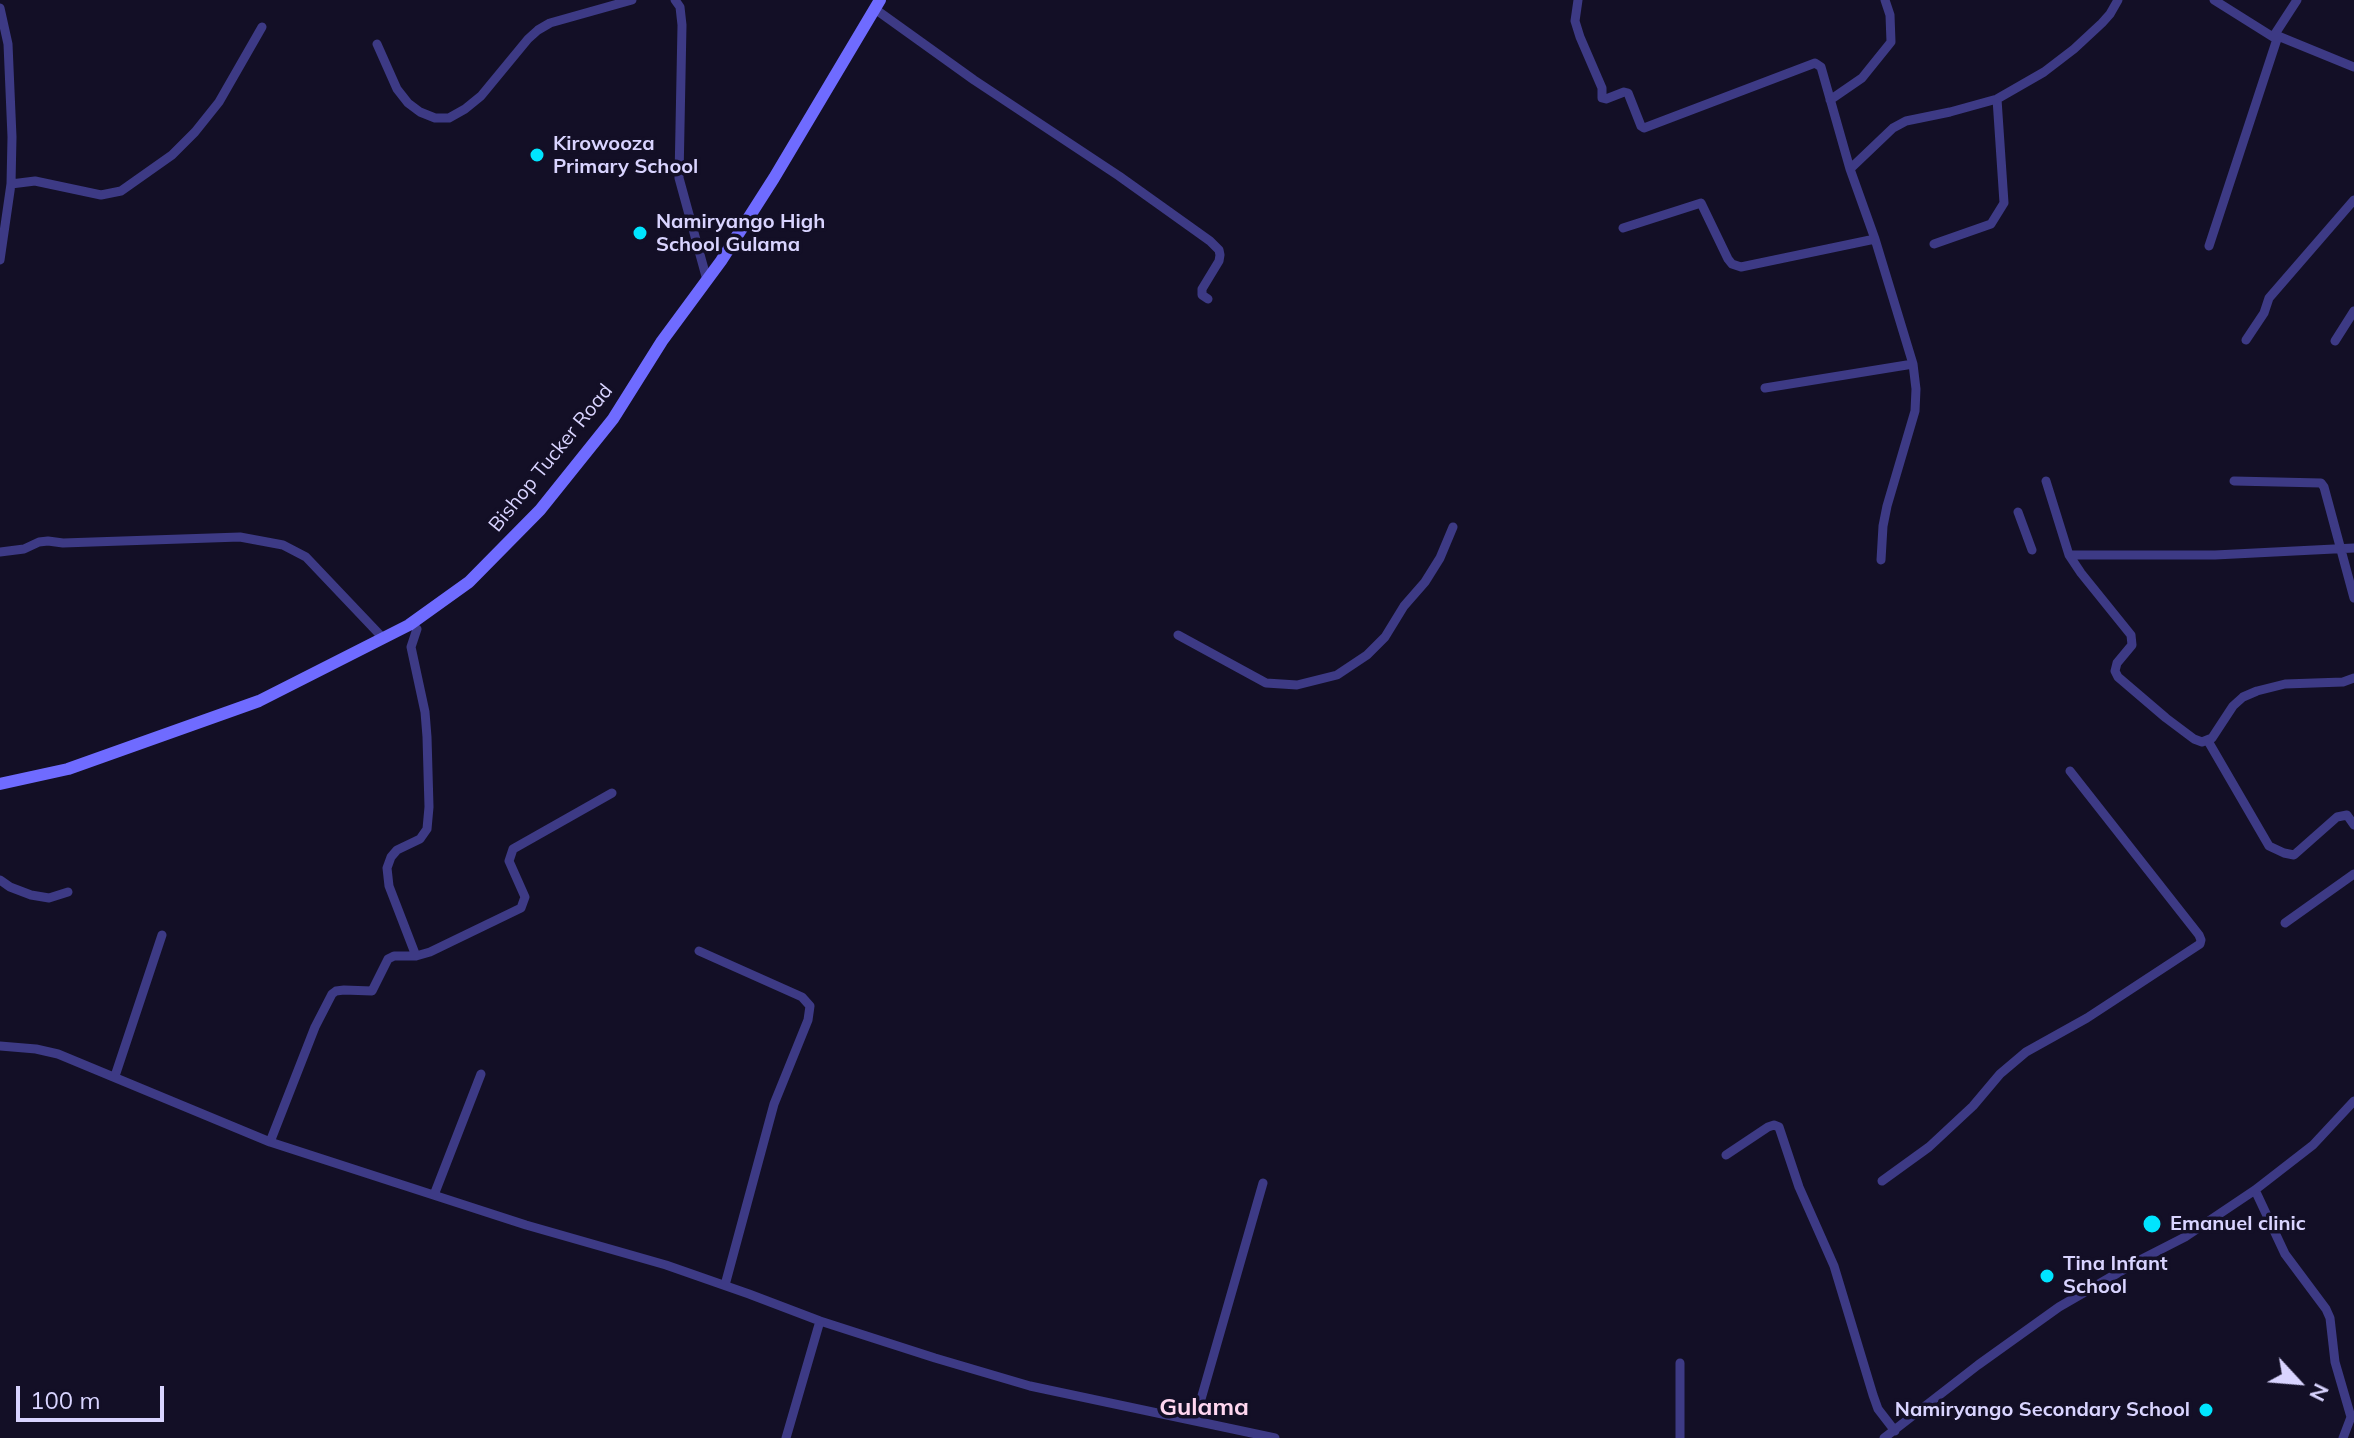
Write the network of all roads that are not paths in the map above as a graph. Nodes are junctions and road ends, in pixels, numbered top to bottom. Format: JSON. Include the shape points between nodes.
{"nodes":[{"id":1,"x":632,"y":0,"type":"edge"},
{"id":2,"x":675,"y":0,"type":"edge"},
{"id":3,"x":1578,"y":0,"type":"edge"},
{"id":4,"x":1885,"y":0,"type":"edge"},
{"id":5,"x":2118,"y":0,"type":"edge"},
{"id":6,"x":2214,"y":0,"type":"edge"},
{"id":7,"x":2297,"y":0,"type":"edge"},
{"id":8,"x":877,"y":4,"type":"edge"},
{"id":9,"x":0,"y":8,"type":"edge"},
{"id":10,"x":262,"y":27,"type":"dead end"},
{"id":11,"x":2276,"y":36,"type":"junction"},
{"id":12,"x":377,"y":44,"type":"dead end"},
{"id":13,"x":2354,"y":67,"type":"edge"},
{"id":14,"x":1997,"y":99,"type":"junction"},
{"id":15,"x":1830,"y":100,"type":"junction"},
{"id":16,"x":1850,"y":169,"type":"junction"},
{"id":17,"x":11,"y":184,"type":"junction"},
{"id":18,"x":2354,"y":200,"type":"edge"},
{"id":19,"x":1623,"y":228,"type":"dead end"},
{"id":20,"x":1875,"y":239,"type":"junction"},
{"id":21,"x":1934,"y":244,"type":"dead end"},
{"id":22,"x":2209,"y":246,"type":"dead end"},
{"id":23,"x":0,"y":260,"type":"edge"},
{"id":24,"x":707,"y":280,"type":"junction"},
{"id":25,"x":1208,"y":299,"type":"dead end"},
{"id":26,"x":2354,"y":311,"type":"edge"},
{"id":27,"x":2246,"y":340,"type":"dead end"},
{"id":28,"x":2335,"y":341,"type":"dead end"},
{"id":29,"x":1913,"y":364,"type":"junction"},
{"id":30,"x":1765,"y":388,"type":"dead end"},
{"id":31,"x":2046,"y":481,"type":"dead end"},
{"id":32,"x":2234,"y":481,"type":"dead end"},
{"id":33,"x":2018,"y":512,"type":"dead end"},
{"id":34,"x":1453,"y":527,"type":"dead end"},
{"id":35,"x":2354,"y":548,"type":"edge"},
{"id":36,"x":2339,"y":549,"type":"junction"},
{"id":37,"x":2032,"y":550,"type":"dead end"},
{"id":38,"x":0,"y":552,"type":"edge"},
{"id":39,"x":2069,"y":555,"type":"junction"},
{"id":40,"x":1881,"y":560,"type":"dead end"},
{"id":41,"x":2354,"y":598,"type":"edge"},
{"id":42,"x":417,"y":629,"type":"dead end"},
{"id":43,"x":1178,"y":635,"type":"dead end"},
{"id":44,"x":382,"y":637,"type":"junction"},
{"id":45,"x":2354,"y":678,"type":"edge"},
{"id":46,"x":2208,"y":741,"type":"junction"},
{"id":47,"x":2070,"y":771,"type":"dead end"},
{"id":48,"x":0,"y":784,"type":"edge"},
{"id":49,"x":612,"y":793,"type":"dead end"},
{"id":50,"x":2354,"y":825,"type":"edge"},
{"id":51,"x":2354,"y":874,"type":"edge"},
{"id":52,"x":0,"y":880,"type":"edge"},
{"id":53,"x":68,"y":892,"type":"dead end"},
{"id":54,"x":2285,"y":923,"type":"dead end"},
{"id":55,"x":162,"y":935,"type":"dead end"},
{"id":56,"x":699,"y":951,"type":"dead end"},
{"id":57,"x":416,"y":956,"type":"junction"},
{"id":58,"x":0,"y":1046,"type":"edge"},
{"id":59,"x":481,"y":1074,"type":"dead end"},
{"id":60,"x":115,"y":1076,"type":"junction"},
{"id":61,"x":2354,"y":1101,"type":"edge"},
{"id":62,"x":270,"y":1142,"type":"junction"},
{"id":63,"x":1726,"y":1155,"type":"dead end"},
{"id":64,"x":1882,"y":1181,"type":"dead end"},
{"id":65,"x":1263,"y":1183,"type":"dead end"},
{"id":66,"x":2255,"y":1190,"type":"junction"},
{"id":67,"x":434,"y":1195,"type":"junction"},
{"id":68,"x":725,"y":1285,"type":"junction"},
{"id":69,"x":820,"y":1321,"type":"junction"},
{"id":70,"x":1680,"y":1363,"type":"dead end"},
{"id":71,"x":2353,"y":1418,"type":"edge"},
{"id":72,"x":1195,"y":1420,"type":"junction"},
{"id":73,"x":1895,"y":1431,"type":"junction"},
{"id":74,"x":786,"y":1438,"type":"edge"},
{"id":75,"x":1275,"y":1438,"type":"edge"},
{"id":76,"x":1680,"y":1438,"type":"edge"},
{"id":77,"x":1884,"y":1438,"type":"edge"},
{"id":78,"x":2343,"y":1438,"type":"edge"}],
"edges":[{"from":1,"to":12,"type":"street","via":[[538,30],[481,96],[449,118],[435,118],[408,103]]},
{"from":2,"to":24,"type":"street","via":[[682,25],[679,178]]},
{"from":3,"to":15,"type":"street","via":[[1575,21],[1602,98],[1628,93],[1644,128],[1815,63],[1821,67]]},
{"from":4,"to":15,"type":"street","via":[[1891,42],[1862,78]]},
{"from":5,"to":14,"type":"street","via":[[2074,49]]},
{"from":6,"to":11,"type":"street"},
{"from":7,"to":11,"type":"street"},
{"from":8,"to":24,"type":"main road","name":"Bishop Tucker Road"},
{"from":8,"to":25,"type":"street","via":[[974,80],[1210,241],[1220,255],[1202,289]]},
{"from":9,"to":17,"type":"street","via":[[11,92]]},
{"from":10,"to":17,"type":"street","via":[[219,102],[195,132],[121,191],[101,195],[35,181]]},
{"from":11,"to":13,"type":"street"},
{"from":11,"to":22,"type":"street"},
{"from":14,"to":16,"type":"street","via":[[1906,121]]},
{"from":14,"to":21,"type":"street","via":[[2004,203],[1991,224]]},
{"from":15,"to":16,"type":"street"},
{"from":16,"to":20,"type":"street"},
{"from":17,"to":23,"type":"street"},
{"from":18,"to":27,"type":"street","via":[[2269,298]]},
{"from":19,"to":20,"type":"street","via":[[1701,203],[1728,259],[1741,267]]},
{"from":20,"to":29,"type":"street"},
{"from":24,"to":44,"type":"main road","name":"Bishop Tucker Road","via":[[613,419],[540,510],[469,582],[409,625]]},
{"from":26,"to":28,"type":"street"},
{"from":29,"to":30,"type":"street"},
{"from":29,"to":40,"type":"street","via":[[1915,411],[1887,506]]},
{"from":31,"to":39,"type":"street"},
{"from":32,"to":36,"type":"street","via":[[2321,483]]},
{"from":33,"to":37,"type":"street"},
{"from":34,"to":43,"type":"street","via":[[1440,558],[1385,637],[1337,675],[1297,685],[1266,683]]},
{"from":35,"to":36,"type":"street"},
{"from":36,"to":39,"type":"street"},
{"from":36,"to":41,"type":"street"},
{"from":38,"to":44,"type":"street","via":[[48,541],[240,537],[283,545],[306,557]]},
{"from":39,"to":46,"type":"street","via":[[2131,635],[2132,645],[2117,663],[2118,677],[2194,739]]},
{"from":42,"to":57,"type":"street","via":[[411,647],[426,724],[427,829],[420,839],[397,850],[387,868]]},
{"from":44,"to":48,"type":"main road","name":"Bishop Tucker Road","via":[[259,701],[68,769]]},
{"from":45,"to":46,"type":"street","via":[[2285,684],[2243,697]]},
{"from":46,"to":50,"type":"street","via":[[2269,846],[2294,855],[2337,817],[2347,815]]},
{"from":47,"to":64,"type":"street","via":[[2199,935],[2200,944],[2026,1052],[1929,1147]]},
{"from":49,"to":57,"type":"street","via":[[513,849],[509,861],[525,897],[521,908]]},
{"from":51,"to":54,"type":"street"},
{"from":52,"to":53,"type":"street","via":[[31,895],[49,898]]},
{"from":55,"to":60,"type":"street"},
{"from":56,"to":68,"type":"street","via":[[802,997],[810,1006],[774,1104]]},
{"from":57,"to":62,"type":"street","via":[[388,959],[372,991],[332,994]]},
{"from":58,"to":60,"type":"street","via":[[58,1054]]},
{"from":59,"to":67,"type":"street"},
{"from":60,"to":62,"type":"street"},
{"from":61,"to":66,"type":"street","via":[[2313,1145]]},
{"from":62,"to":67,"type":"street"},
{"from":63,"to":73,"type":"street","via":[[1768,1127],[1779,1127],[1834,1266],[1878,1409]]},
{"from":65,"to":72,"type":"street"},
{"from":66,"to":71,"type":"street","via":[[2285,1254],[2330,1318],[2335,1362]]},
{"from":66,"to":73,"type":"street","via":[[2185,1237],[2059,1307]]},
{"from":67,"to":68,"type":"street"},
{"from":68,"to":69,"type":"street"},
{"from":69,"to":72,"type":"street","via":[[1030,1386]]},
{"from":69,"to":74,"type":"street"},
{"from":70,"to":76,"type":"street"},
{"from":71,"to":78,"type":"street"},
{"from":72,"to":75,"type":"street"},
{"from":73,"to":77,"type":"street"}]}
